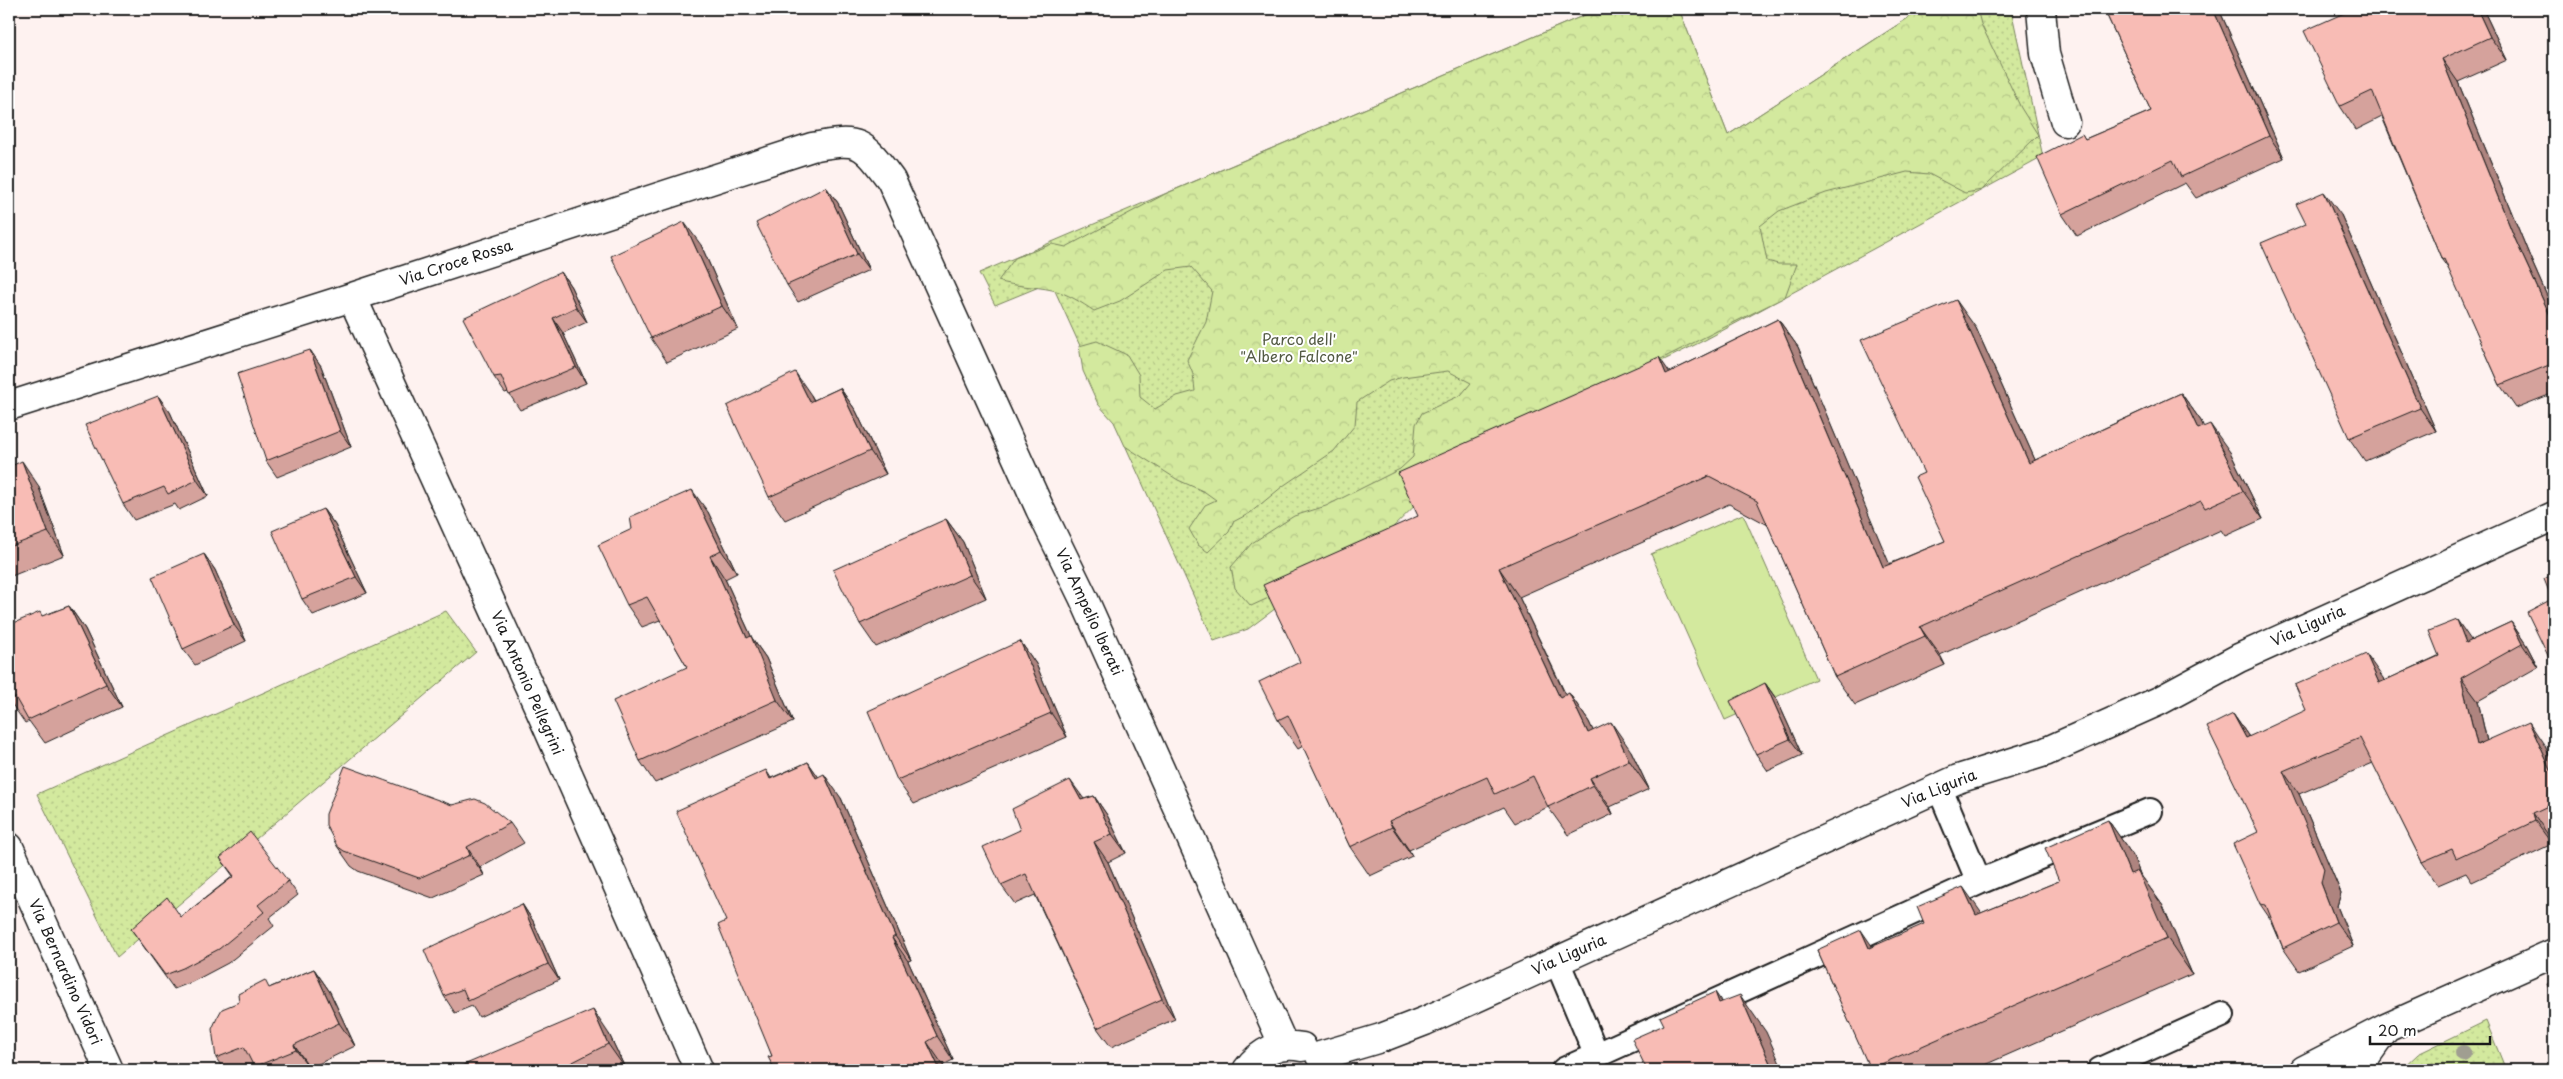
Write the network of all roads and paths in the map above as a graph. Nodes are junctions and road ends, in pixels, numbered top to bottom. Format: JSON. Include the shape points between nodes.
{"nodes":[{"id":1,"x":2041,"y":9,"type":"edge"},
{"id":2,"x":2065,"y":122,"type":"dead end"},
{"id":3,"x":891,"y":180,"type":"joint"},
{"id":4,"x":352,"y":297,"type":"junction"},
{"id":5,"x":9,"y":406,"type":"edge"},
{"id":6,"x":2554,"y":516,"type":"edge"},
{"id":7,"x":1939,"y":787,"type":"junction"},
{"id":8,"x":2150,"y":811,"type":"dead end"},
{"id":9,"x":9,"y":847,"type":"edge"},
{"id":10,"x":1978,"y":882,"type":"junction"},
{"id":11,"x":2554,"y":953,"type":"edge"},
{"id":12,"x":1557,"y":961,"type":"junction"},
{"id":13,"x":2222,"y":1015,"type":"dead end"},
{"id":14,"x":2386,"y":1028,"type":"junction"},
{"id":15,"x":1284,"y":1046,"type":"junction"},
{"id":16,"x":1597,"y":1056,"type":"junction"},
{"id":17,"x":1326,"y":1063,"type":"edge"},
{"id":18,"x":108,"y":1070,"type":"edge"},
{"id":19,"x":699,"y":1070,"type":"edge"},
{"id":20,"x":1247,"y":1070,"type":"edge"},
{"id":21,"x":1564,"y":1070,"type":"edge"},
{"id":22,"x":2100,"y":1070,"type":"edge"},
{"id":23,"x":2304,"y":1070,"type":"edge"},
{"id":24,"x":2356,"y":1070,"type":"edge"}],
"edges":[{"from":1,"to":2,"type":"street","via":[[2045,54]]},
{"from":3,"to":4,"type":"street","name":"Via Croce Rossa","via":[[872,155],[855,142],[812,146]]},
{"from":3,"to":15,"type":"street","name":"Via Ampelio Iberati","via":[[1083,597]]},
{"from":4,"to":5,"type":"street","name":"Via Croce Rossa"},
{"from":4,"to":19,"type":"street","name":"Via Antonio Pellegrini"},
{"from":6,"to":7,"type":"street","name":"Via Liguria","via":[[2239,658],[2159,701],[2045,752]]},
{"from":7,"to":10,"type":"lane"},
{"from":7,"to":12,"type":"street","name":"Via Liguria"},
{"from":8,"to":10,"type":"lane"},
{"from":9,"to":18,"type":"street","name":"Via Bernardino Vidori"},
{"from":10,"to":16,"type":"lane"},
{"from":11,"to":14,"type":"street"},
{"from":12,"to":16,"type":"lane"},
{"from":12,"to":17,"type":"street","name":"Via Liguria"},
{"from":13,"to":22,"type":"lane"},
{"from":14,"to":23,"type":"street"},
{"from":14,"to":24,"type":"street"},
{"from":15,"to":17,"type":"street","via":[[1300,1046]]},
{"from":15,"to":20,"type":"street","via":[[1268,1050]]},
{"from":16,"to":21,"type":"lane"}]}
